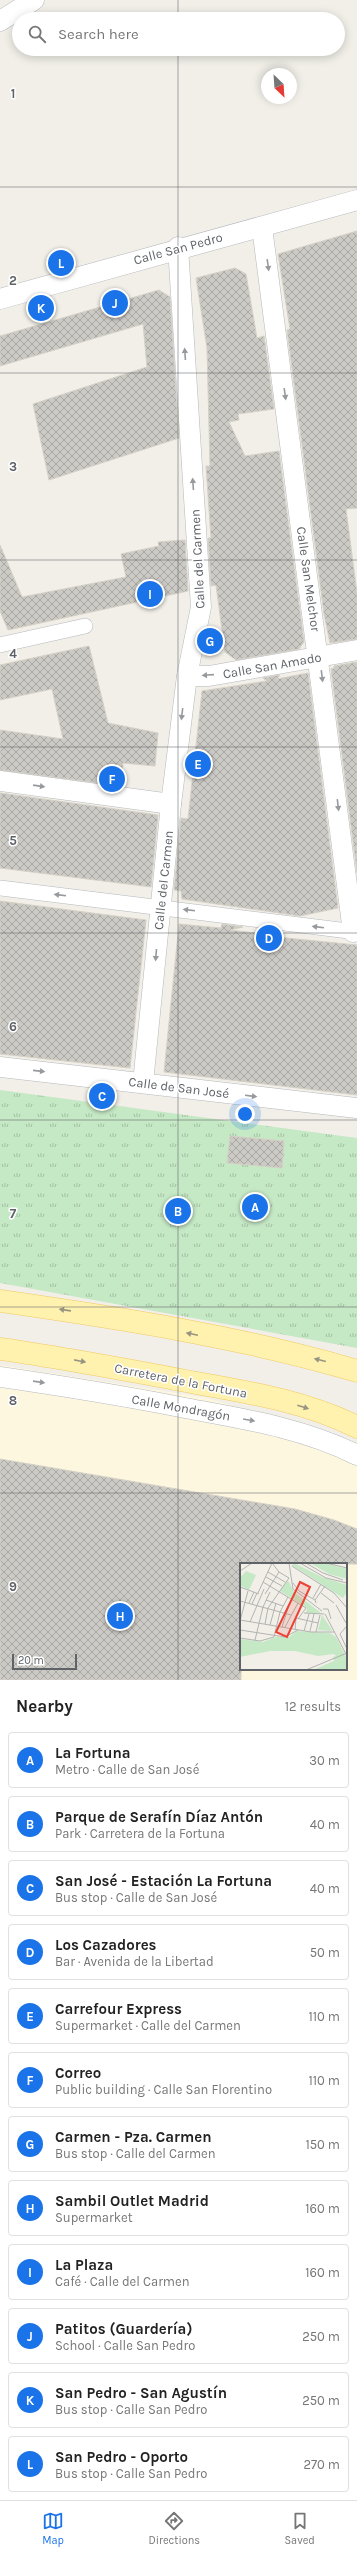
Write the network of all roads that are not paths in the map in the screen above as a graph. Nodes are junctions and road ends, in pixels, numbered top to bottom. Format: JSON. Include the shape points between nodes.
{"nodes":[{"id":1,"x":34,"y":0,"type":"edge"},
{"id":2,"x":15,"y":12,"type":"edge"},
{"id":3,"x":12,"y":14,"type":"edge"},
{"id":4,"x":0,"y":21,"type":"edge"},
{"id":5,"x":357,"y":200,"type":"edge"},
{"id":6,"x":262,"y":227,"type":"junction"},
{"id":7,"x":178,"y":247,"type":"junction"},
{"id":8,"x":0,"y":298,"type":"edge"},
{"id":9,"x":85,"y":626,"type":"dead end"},
{"id":10,"x":0,"y":645,"type":"edge"},
{"id":11,"x":357,"y":650,"type":"edge"},
{"id":12,"x":319,"y":656,"type":"junction"},
{"id":13,"x":187,"y":676,"type":"junction"},
{"id":14,"x":0,"y":781,"type":"edge"},
{"id":15,"x":171,"y":804,"type":"junction"},
{"id":16,"x":0,"y":888,"type":"edge"},
{"id":17,"x":160,"y":906,"type":"junction"},
{"id":18,"x":355,"y":932,"type":"edge"},
{"id":19,"x":0,"y":1067,"type":"edge"},
{"id":20,"x":143,"y":1083,"type":"junction"},
{"id":21,"x":357,"y":1108,"type":"edge"},
{"id":22,"x":0,"y":1301,"type":"edge"},
{"id":23,"x":0,"y":1349,"type":"edge"},
{"id":24,"x":357,"y":1371,"type":"edge"},
{"id":25,"x":0,"y":1377,"type":"edge"},
{"id":26,"x":357,"y":1426,"type":"edge"},
{"id":27,"x":357,"y":1455,"type":"edge"}],
"edges":[{"from":1,"to":2,"type":"street"},
{"from":3,"to":4,"type":"street"},
{"from":5,"to":6,"type":"street","name":"Calle San Pedro"},
{"from":6,"to":7,"type":"street","name":"Calle San Pedro"},
{"from":6,"to":12,"type":"street","name":"Calle San Melchor","one_way":true},
{"from":7,"to":8,"type":"street","name":"Calle San Pedro"},
{"from":13,"to":7,"type":"street","name":"Calle del Carmen","one_way":true,"via":[[201,607]]},
{"from":9,"to":10,"type":"street"},
{"from":11,"to":12,"type":"street","name":"Calle San Amado"},
{"from":12,"to":13,"type":"street","name":"Calle San Amado","one_way":true,"via":[[209,676]]},
{"from":12,"to":18,"type":"street","name":"Calle San Melchor","one_way":true},
{"from":13,"to":15,"type":"street","name":"Calle del Carmen","one_way":true},
{"from":14,"to":15,"type":"street","one_way":true},
{"from":15,"to":17,"type":"street","name":"Calle del Carmen"},
{"from":17,"to":16,"type":"street","one_way":true},
{"from":18,"to":17,"type":"street","one_way":true},
{"from":17,"to":20,"type":"street","name":"Calle del Carmen","one_way":true},
{"from":19,"to":20,"type":"street","name":"Calle de San José","one_way":true},
{"from":20,"to":21,"type":"street","name":"Calle de San José","one_way":true},
{"from":24,"to":22,"type":"main road","one_way":true,"via":[[319,1360],[115,1318]]},
{"from":23,"to":26,"type":"main road","name":"Carretera de la Fortuna","one_way":true,"via":[[72,1359],[272,1397]]},
{"from":25,"to":27,"type":"street","name":"Calle Mondragón","one_way":true,"via":[[270,1424],[334,1443]]}]}
